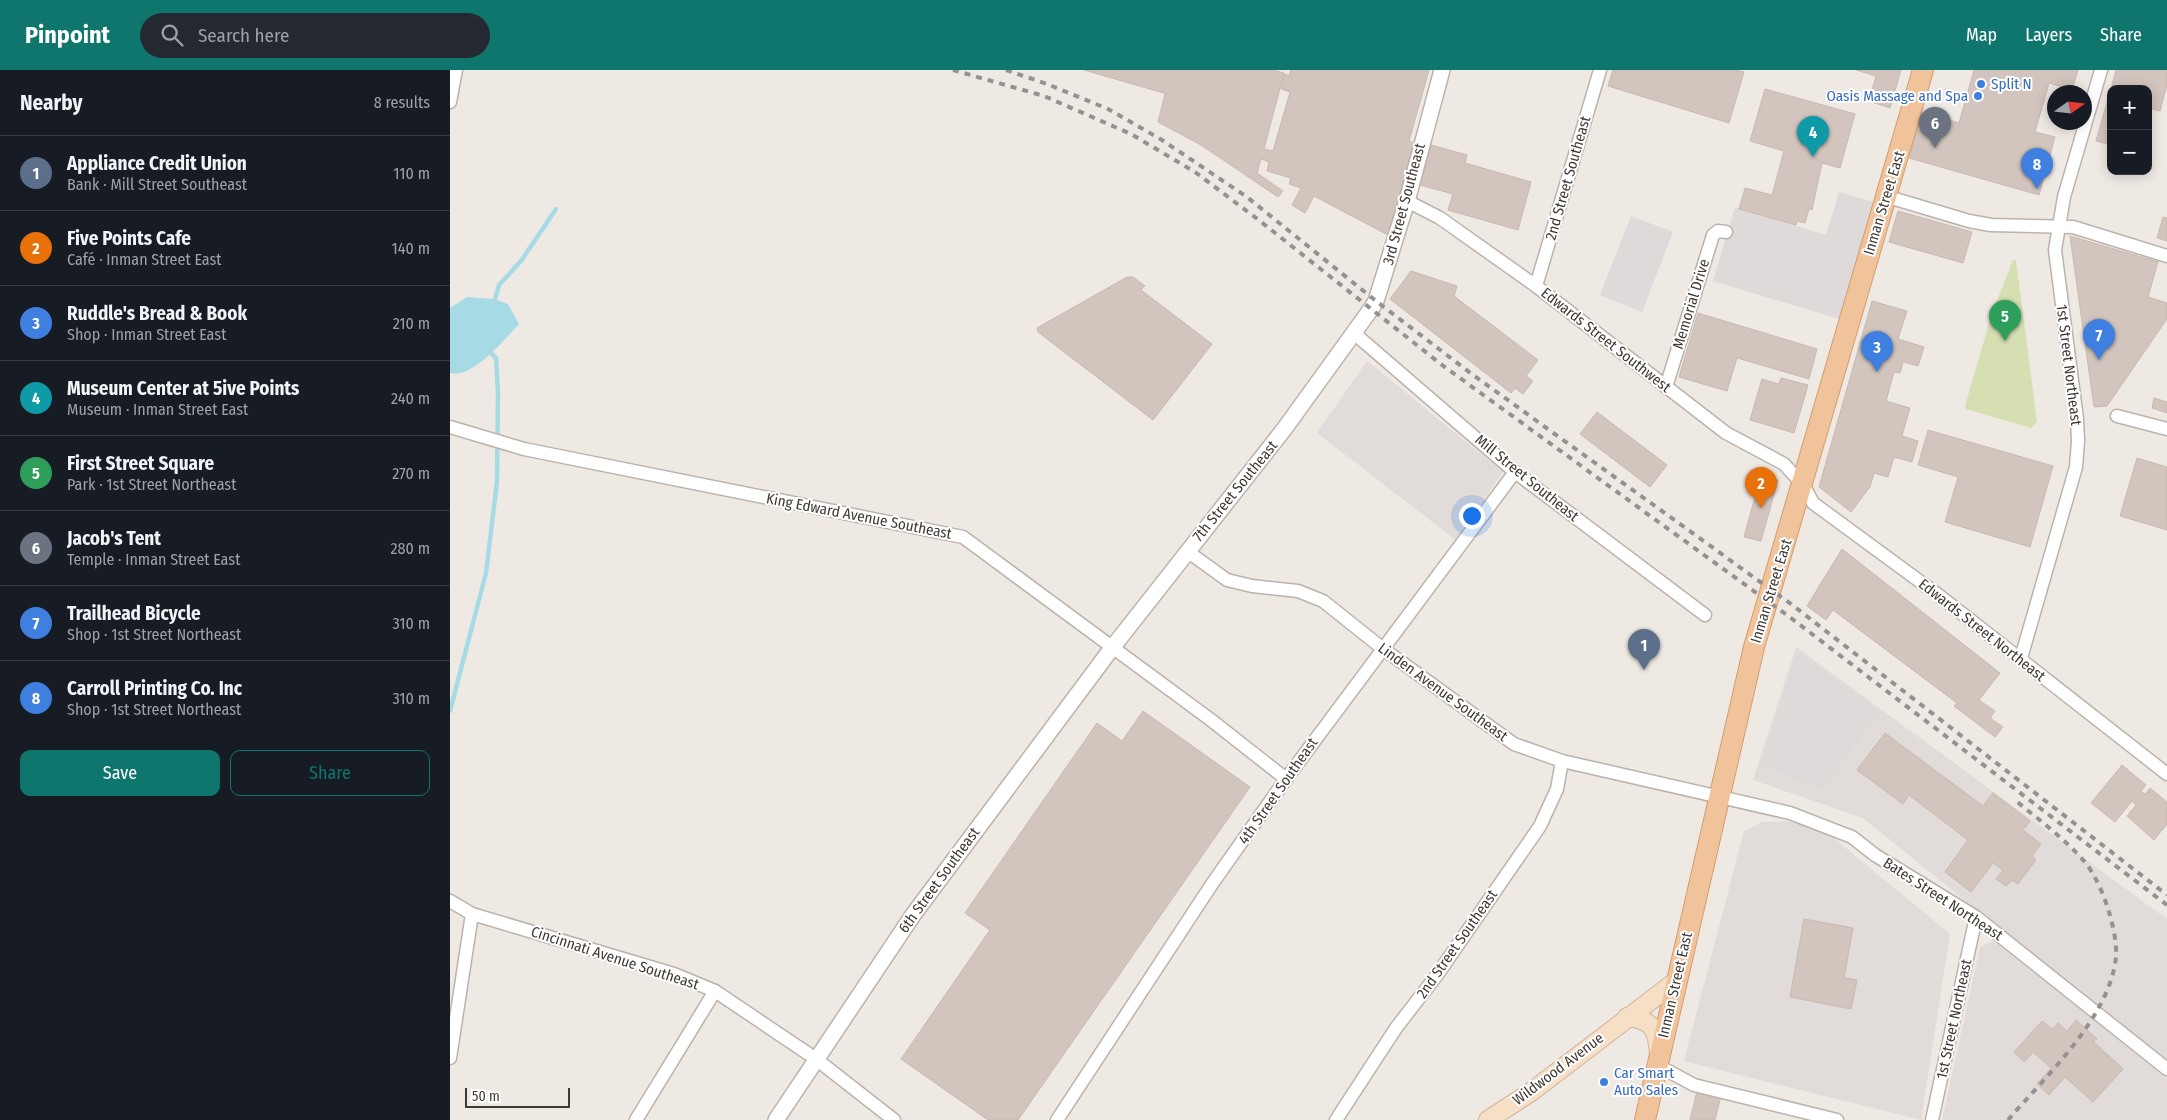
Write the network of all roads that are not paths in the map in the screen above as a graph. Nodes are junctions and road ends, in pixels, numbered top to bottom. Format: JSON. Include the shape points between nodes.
{"nodes":[{"id":1,"x":456,"y":70,"type":"edge"},
{"id":2,"x":1442,"y":70,"type":"edge"},
{"id":3,"x":1600,"y":70,"type":"edge"},
{"id":4,"x":1924,"y":70,"type":"edge"},
{"id":5,"x":2101,"y":70,"type":"edge"},
{"id":6,"x":450,"y":102,"type":"edge"},
{"id":7,"x":1885,"y":196,"type":"junction"},
{"id":8,"x":1407,"y":201,"type":"junction"},
{"id":9,"x":2059,"y":225,"type":"junction"},
{"id":10,"x":1726,"y":232,"type":"dead end"},
{"id":11,"x":2167,"y":256,"type":"edge"},
{"id":12,"x":1536,"y":286,"type":"junction"},
{"id":13,"x":1355,"y":334,"type":"junction"},
{"id":14,"x":1666,"y":387,"type":"junction"},
{"id":15,"x":2117,"y":416,"type":"dead end"},
{"id":16,"x":450,"y":427,"type":"edge"},
{"id":17,"x":2167,"y":429,"type":"edge"},
{"id":18,"x":1515,"y":472,"type":"junction"},
{"id":19,"x":1802,"y":483,"type":"junction"},
{"id":20,"x":1187,"y":551,"type":"junction"},
{"id":21,"x":1705,"y":615,"type":"dead end"},
{"id":22,"x":1112,"y":648,"type":"junction"},
{"id":23,"x":1382,"y":648,"type":"junction"},
{"id":24,"x":2021,"y":658,"type":"junction"},
{"id":25,"x":1562,"y":761,"type":"junction"},
{"id":26,"x":2167,"y":774,"type":"edge"},
{"id":27,"x":1286,"y":779,"type":"junction"},
{"id":28,"x":1718,"y":797,"type":"junction"},
{"id":29,"x":450,"y":901,"type":"edge"},
{"id":30,"x":472,"y":914,"type":"junction"},
{"id":31,"x":1976,"y":917,"type":"junction"},
{"id":32,"x":1675,"y":982,"type":"junction"},
{"id":33,"x":716,"y":991,"type":"junction"},
{"id":34,"x":1627,"y":1017,"type":"junction"},
{"id":35,"x":450,"y":1058,"type":"edge"},
{"id":36,"x":816,"y":1059,"type":"junction"},
{"id":37,"x":1658,"y":1061,"type":"junction"},
{"id":38,"x":2167,"y":1069,"type":"edge"},
{"id":39,"x":1492,"y":1118,"type":"edge"},
{"id":40,"x":636,"y":1120,"type":"edge"},
{"id":41,"x":776,"y":1120,"type":"edge"},
{"id":42,"x":894,"y":1120,"type":"edge"},
{"id":43,"x":1057,"y":1120,"type":"edge"},
{"id":44,"x":1336,"y":1120,"type":"edge"},
{"id":45,"x":1645,"y":1120,"type":"edge"},
{"id":46,"x":1837,"y":1120,"type":"edge"},
{"id":47,"x":1932,"y":1120,"type":"edge"}],
"edges":[{"from":1,"to":6,"type":"street"},
{"from":2,"to":8,"type":"street","name":"3rd Street Southeast"},
{"from":3,"to":12,"type":"street","name":"2nd Street Southeast"},
{"from":4,"to":7,"type":"main road","name":"Inman Street East"},
{"from":5,"to":9,"type":"street","name":"1st Street Northeast"},
{"from":7,"to":9,"type":"street","via":[[1969,221],[2003,226]]},
{"from":7,"to":19,"type":"main road","name":"Inman Street East"},
{"from":8,"to":12,"type":"street","name":"Edwards Street Southwest","via":[[1440,218]]},
{"from":8,"to":13,"type":"street","name":"3rd Street Southeast","via":[[1376,301]]},
{"from":9,"to":11,"type":"street"},
{"from":9,"to":24,"type":"street","name":"1st Street Northeast","via":[[2055,250],[2077,419],[2076,467]]},
{"from":10,"to":14,"type":"street","name":"Memorial Drive","via":[[1713,235]]},
{"from":12,"to":14,"type":"street","name":"Edwards Street Southwest"},
{"from":13,"to":18,"type":"street","name":"Mill Street Southeast"},
{"from":13,"to":20,"type":"street","name":"7th Street Southeast"},
{"from":14,"to":19,"type":"street","name":"Edwards Street Southwest","via":[[1726,433],[1784,464]]},
{"from":15,"to":17,"type":"street"},
{"from":16,"to":22,"type":"street","name":"King Edward Avenue Southeast","via":[[524,449],[963,537]]},
{"from":18,"to":21,"type":"street","name":"Mill Street Southeast"},
{"from":18,"to":23,"type":"street","name":"4th Street Southeast"},
{"from":19,"to":24,"type":"street","name":"Edwards Street Northeast","via":[[1813,503]]},
{"from":19,"to":28,"type":"main road","name":"Inman Street East","via":[[1754,647]]},
{"from":20,"to":22,"type":"street","name":"7th Street Southeast"},
{"from":20,"to":23,"type":"street","name":"Linden Avenue Southeast","via":[[1227,580],[1298,591],[1323,601]]},
{"from":22,"to":27,"type":"street","name":"King Edward Avenue Southeast"},
{"from":22,"to":36,"type":"street","name":"6th Street Southeast","via":[[913,915]]},
{"from":23,"to":25,"type":"street","name":"Linden Avenue Southeast","via":[[1514,744]]},
{"from":23,"to":27,"type":"street","name":"4th Street Southeast"},
{"from":24,"to":26,"type":"street","name":"Edwards Street Northeast"},
{"from":25,"to":28,"type":"street","name":"Linden Avenue Southeast"},
{"from":25,"to":44,"type":"street","name":"2nd Street Southeast","via":[[1557,789],[1540,826],[1437,975],[1396,1028]]},
{"from":27,"to":43,"type":"street","name":"4th Street Southeast","via":[[1212,884]]},
{"from":28,"to":31,"type":"street","name":"Bates Street Northeast","via":[[1790,813],[1852,837],[1875,855]]},
{"from":28,"to":32,"type":"main road","name":"Inman Street East"},
{"from":29,"to":30,"type":"street","name":"Cincinnati Avenue Southeast"},
{"from":30,"to":33,"type":"street","name":"Cincinnati Avenue Southeast","via":[[674,974]]},
{"from":30,"to":35,"type":"street"},
{"from":31,"to":38,"type":"street","name":"Bates Street Northeast"},
{"from":31,"to":47,"type":"street","name":"1st Street Northeast"},
{"from":32,"to":34,"type":"main road","name":"Wildwood Avenue"},
{"from":32,"to":37,"type":"main road","name":"Inman Street East"},
{"from":33,"to":36,"type":"street","name":"Cincinnati Avenue Southeast"},
{"from":33,"to":40,"type":"street"},
{"from":34,"to":37,"type":"main road","via":[[1650,1024],[1657,1036]]},
{"from":34,"to":39,"type":"main road","name":"Wildwood Avenue","via":[[1531,1092]]},
{"from":36,"to":41,"type":"street","name":"6th Street Southeast"},
{"from":36,"to":42,"type":"street","name":"Cincinnati Avenue Southeast"},
{"from":37,"to":45,"type":"main road","name":"Inman Street East"},
{"from":37,"to":46,"type":"street","via":[[1694,1085]]}]}
